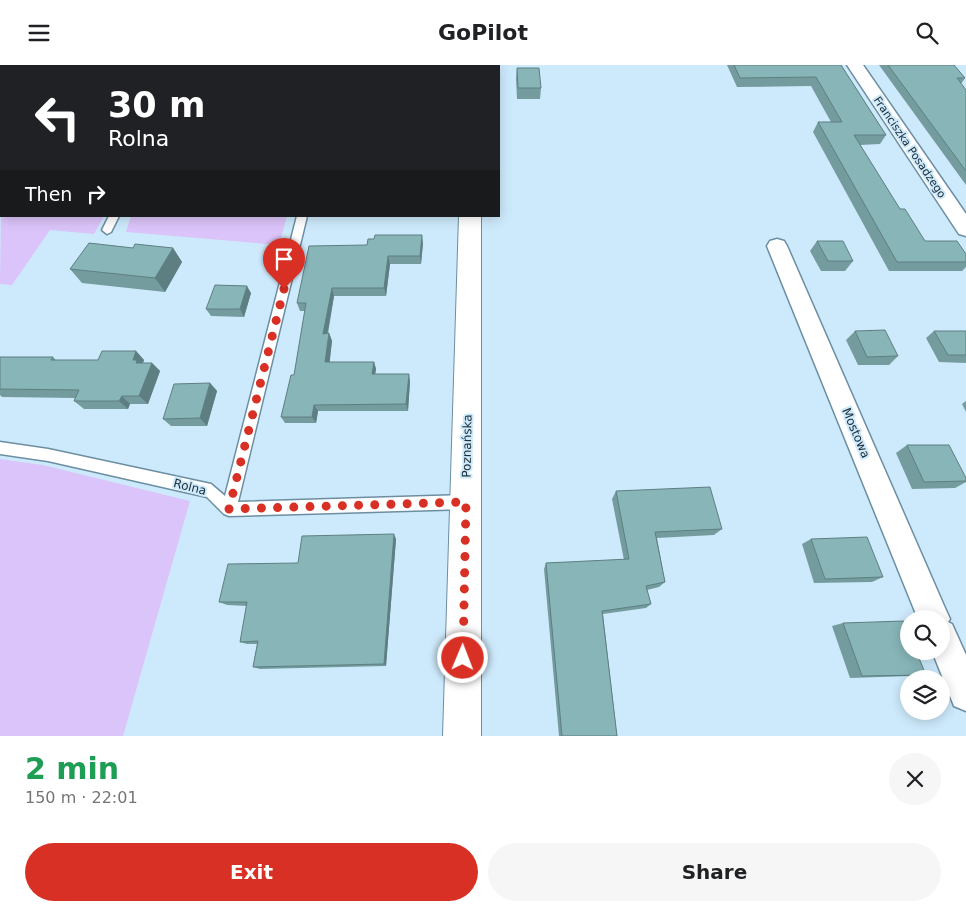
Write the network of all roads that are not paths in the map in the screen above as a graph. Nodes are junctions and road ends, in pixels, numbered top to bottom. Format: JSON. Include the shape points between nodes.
{"nodes":[{"id":1,"x":855,"y":65,"type":"edge"},
{"id":2,"x":113,"y":217,"type":"edge"},
{"id":3,"x":302,"y":217,"type":"edge"},
{"id":4,"x":470,"y":217,"type":"edge"},
{"id":5,"x":966,"y":229,"type":"edge"},
{"id":6,"x":106,"y":230,"type":"dead end"},
{"id":7,"x":777,"y":246,"type":"dead end"},
{"id":8,"x":0,"y":448,"type":"edge"},
{"id":9,"x":466,"y":502,"type":"junction"},
{"id":10,"x":229,"y":509,"type":"junction"},
{"id":11,"x":930,"y":610,"type":"edge"},
{"id":12,"x":950,"y":656,"type":"edge"},
{"id":13,"x":966,"y":694,"type":"edge"},
{"id":14,"x":462,"y":736,"type":"edge"}],
"edges":[{"from":1,"to":5,"type":"street","name":"Franciszka Posadzego"},
{"from":2,"to":6,"type":"lane"},
{"from":3,"to":10,"type":"lane"},
{"from":4,"to":9,"type":"main road","name":"Poznańska"},
{"from":7,"to":11,"type":"street","name":"Mostowa"},
{"from":8,"to":10,"type":"lane","name":"Rolna","via":[[48,455],[211,491]]},
{"from":9,"to":10,"type":"lane"},
{"from":9,"to":14,"type":"main road","name":"Poznańska"},
{"from":12,"to":13,"type":"street"}]}
